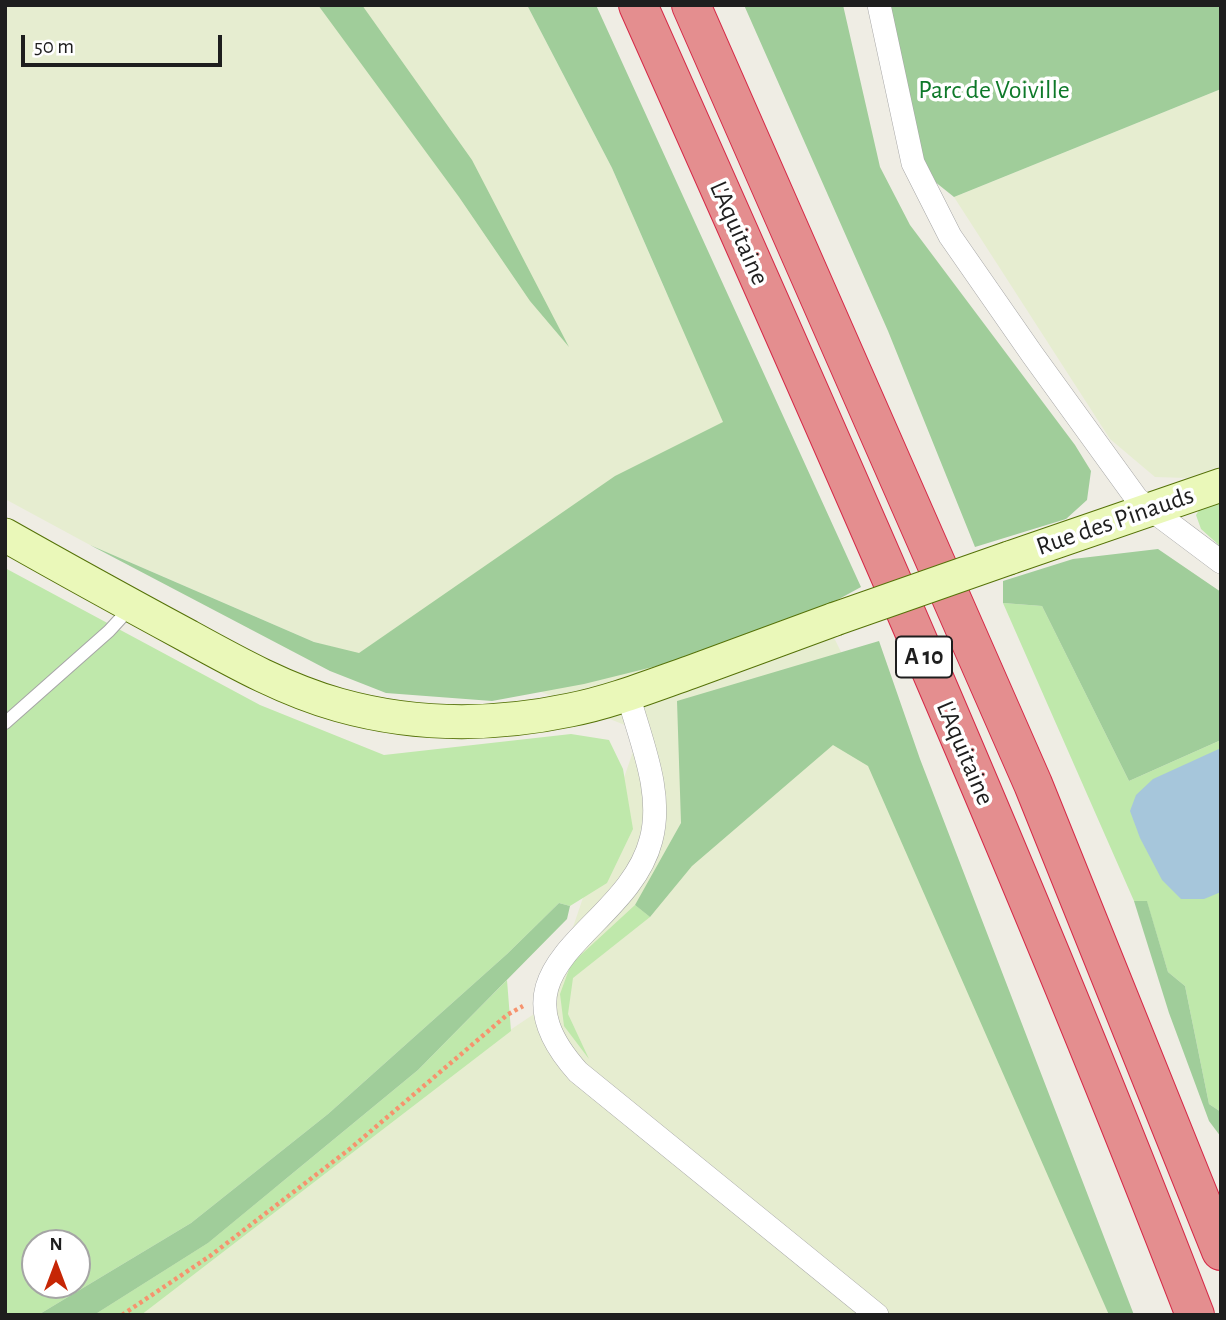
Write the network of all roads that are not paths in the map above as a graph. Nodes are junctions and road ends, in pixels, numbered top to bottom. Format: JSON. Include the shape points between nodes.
{"nodes":[{"id":1,"x":638,"y":5,"type":"edge"},
{"id":2,"x":691,"y":5,"type":"edge"},
{"id":3,"x":878,"y":5,"type":"edge"},
{"id":4,"x":1221,"y":485,"type":"edge"},
{"id":5,"x":1151,"y":509,"type":"junction"},
{"id":6,"x":5,"y":535,"type":"edge"},
{"id":7,"x":1221,"y":562,"type":"edge"},
{"id":8,"x":132,"y":606,"type":"junction"},
{"id":9,"x":628,"y":694,"type":"junction"},
{"id":10,"x":5,"y":723,"type":"edge"},
{"id":11,"x":1221,"y":1251,"type":"edge"},
{"id":12,"x":877,"y":1315,"type":"edge"},
{"id":13,"x":1195,"y":1315,"type":"edge"}],
"edges":[{"from":1,"to":13,"type":"highway","name":"L'Aquitaine","number":"A 10","via":[[986,802]]},
{"from":2,"to":11,"type":"highway","name":"L'Aquitaine","number":"A 10","via":[[1033,783]]},
{"from":3,"to":5,"type":"street","via":[[913,163],[950,236],[1137,499]]},
{"from":4,"to":5,"type":"street","name":"Rue des Pinauds"},
{"from":5,"to":7,"type":"street"},
{"from":5,"to":9,"type":"street","name":"Rue des Pinauds","bridge":true},
{"from":6,"to":8,"type":"street","name":"Rue des Pinauds"},
{"from":8,"to":9,"type":"street","name":"Rue des Pinauds","via":[[295,691],[385,715],[431,721],[527,717]]},
{"from":8,"to":10,"type":"lane"},
{"from":9,"to":12,"type":"street","via":[[654,802],[651,840],[633,880],[550,976],[544,1000],[547,1025],[559,1050],[578,1072]]}]}
